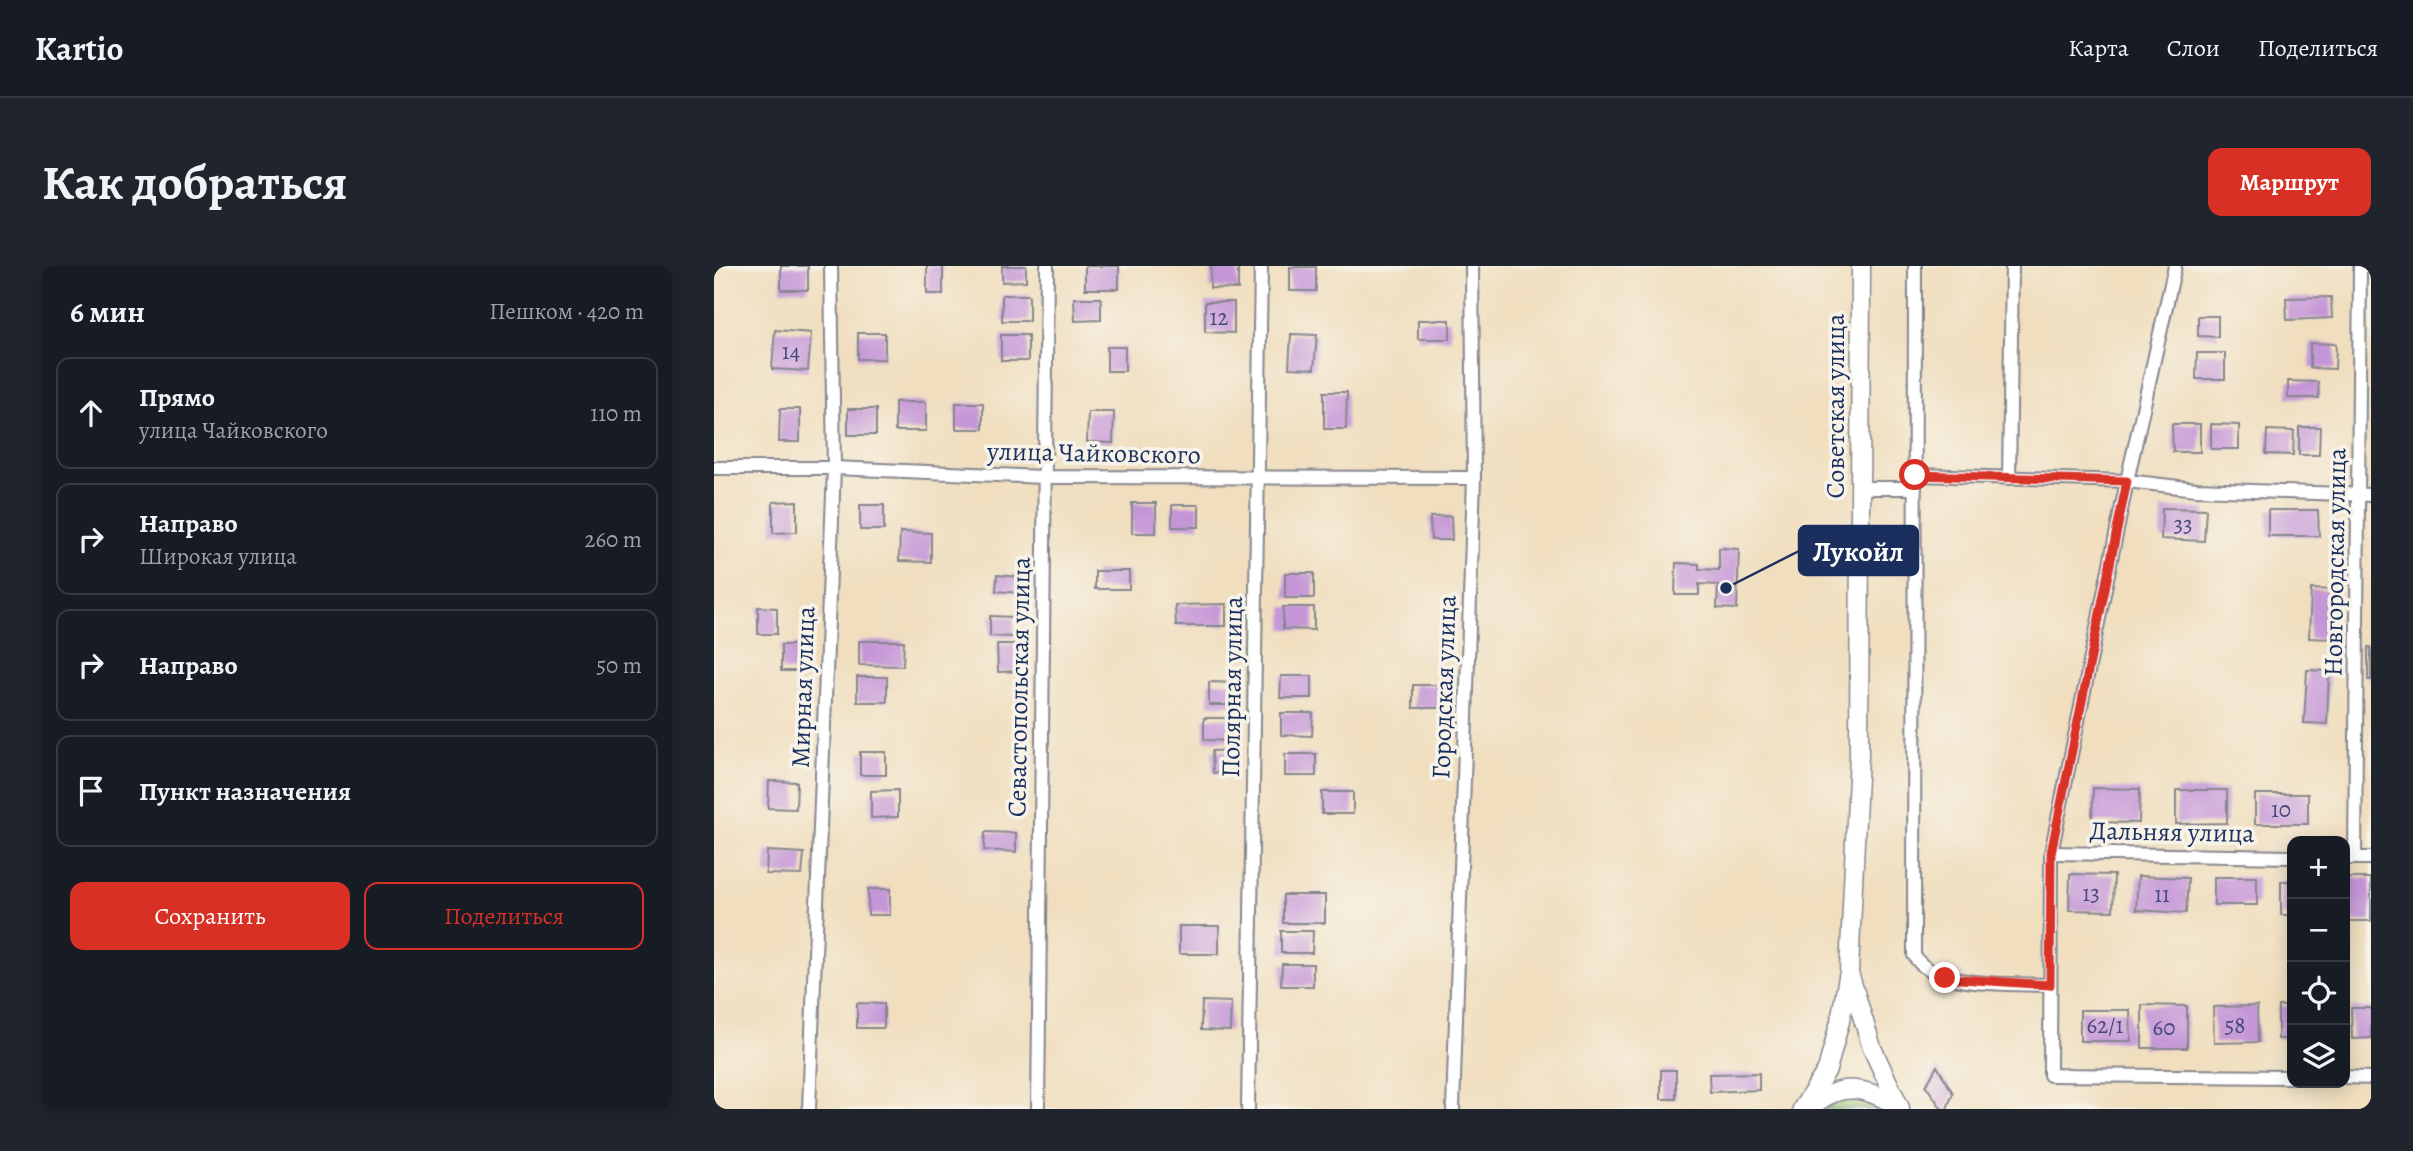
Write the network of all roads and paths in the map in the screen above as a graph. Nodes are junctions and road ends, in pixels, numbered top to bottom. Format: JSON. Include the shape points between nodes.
{"nodes":[{"id":1,"x":831,"y":266,"type":"edge"},
{"id":2,"x":1047,"y":266,"type":"edge"},
{"id":3,"x":1261,"y":266,"type":"edge"},
{"id":4,"x":1472,"y":266,"type":"edge"},
{"id":5,"x":1861,"y":266,"type":"edge"},
{"id":6,"x":1916,"y":266,"type":"edge"},
{"id":7,"x":2012,"y":266,"type":"edge"},
{"id":8,"x":2175,"y":266,"type":"edge"},
{"id":9,"x":2360,"y":266,"type":"edge"},
{"id":10,"x":714,"y":468,"type":"edge"},
{"id":11,"x":834,"y":468,"type":"junction"},
{"id":12,"x":1257,"y":476,"type":"junction"},
{"id":13,"x":1044,"y":477,"type":"junction"},
{"id":14,"x":1474,"y":478,"type":"junction"},
{"id":15,"x":2009,"y":478,"type":"junction"},
{"id":16,"x":1915,"y":481,"type":"junction"},
{"id":17,"x":2127,"y":481,"type":"junction"},
{"id":18,"x":1862,"y":488,"type":"junction"},
{"id":19,"x":2365,"y":495,"type":"edge"},
{"id":20,"x":2051,"y":853,"type":"junction"},
{"id":21,"x":2287,"y":857,"type":"edge"},
{"id":22,"x":2350,"y":858,"type":"edge"},
{"id":23,"x":2371,"y":858,"type":"edge"},
{"id":24,"x":1849,"y":972,"type":"junction"},
{"id":25,"x":2050,"y":985,"type":"junction"},
{"id":26,"x":2287,"y":1077,"type":"edge"},
{"id":27,"x":2350,"y":1077,"type":"edge"},
{"id":28,"x":2371,"y":1078,"type":"edge"},
{"id":29,"x":1900,"y":1108,"type":"edge"},
{"id":30,"x":810,"y":1109,"type":"edge"},
{"id":31,"x":1038,"y":1109,"type":"edge"},
{"id":32,"x":1248,"y":1109,"type":"edge"},
{"id":33,"x":1453,"y":1109,"type":"edge"},
{"id":34,"x":1802,"y":1109,"type":"edge"},
{"id":35,"x":1809,"y":1109,"type":"edge"}],
"edges":[{"from":1,"to":11,"type":"street","name":"Мирная улица"},
{"from":2,"to":13,"type":"street","name":"Севастопольская улица"},
{"from":3,"to":12,"type":"street","name":"Полярная улица"},
{"from":4,"to":14,"type":"street","name":"Городская улица"},
{"from":5,"to":18,"type":"main road","name":"Советская улица"},
{"from":6,"to":16,"type":"street"},
{"from":7,"to":15,"type":"street"},
{"from":8,"to":17,"type":"street"},
{"from":9,"to":19,"type":"street","name":"Новгородская улица"},
{"from":10,"to":11,"type":"street","name":"улица Чайковского"},
{"from":11,"to":13,"type":"street","name":"улица Чайковского"},
{"from":11,"to":30,"type":"street","name":"Мирная улица"},
{"from":12,"to":13,"type":"street","name":"улица Чайковского"},
{"from":12,"to":14,"type":"street","name":"улица Чайковского"},
{"from":12,"to":32,"type":"street","name":"Полярная улица"},
{"from":13,"to":31,"type":"street","name":"Севастопольская улица"},
{"from":14,"to":33,"type":"street","name":"Городская улица"},
{"from":15,"to":16,"type":"street"},
{"from":15,"to":17,"type":"street"},
{"from":16,"to":18,"type":"street"},
{"from":16,"to":25,"type":"street","via":[[1914,955],[1919,966],[1945,978]]},
{"from":17,"to":19,"type":"street","via":[[2196,489]]},
{"from":17,"to":20,"type":"street"},
{"from":18,"to":24,"type":"main road","name":"Советская улица","via":[[1859,755]]},
{"from":19,"to":22,"type":"street","name":"Новгородская улица"},
{"from":20,"to":21,"type":"street","name":"Дальняя улица"},
{"from":20,"to":25,"type":"street"},
{"from":22,"to":23,"type":"street"},
{"from":24,"to":29,"type":"main road","via":[[1872,1048]]},
{"from":24,"to":34,"type":"main road","via":[[1826,1070]]},
{"from":25,"to":26,"type":"street","via":[[2050,1075]]},
{"from":27,"to":28,"type":"street"},
{"from":29,"to":35,"type":"main road","via":[[1877,1093],[1851,1088],[1823,1096]]}]}
